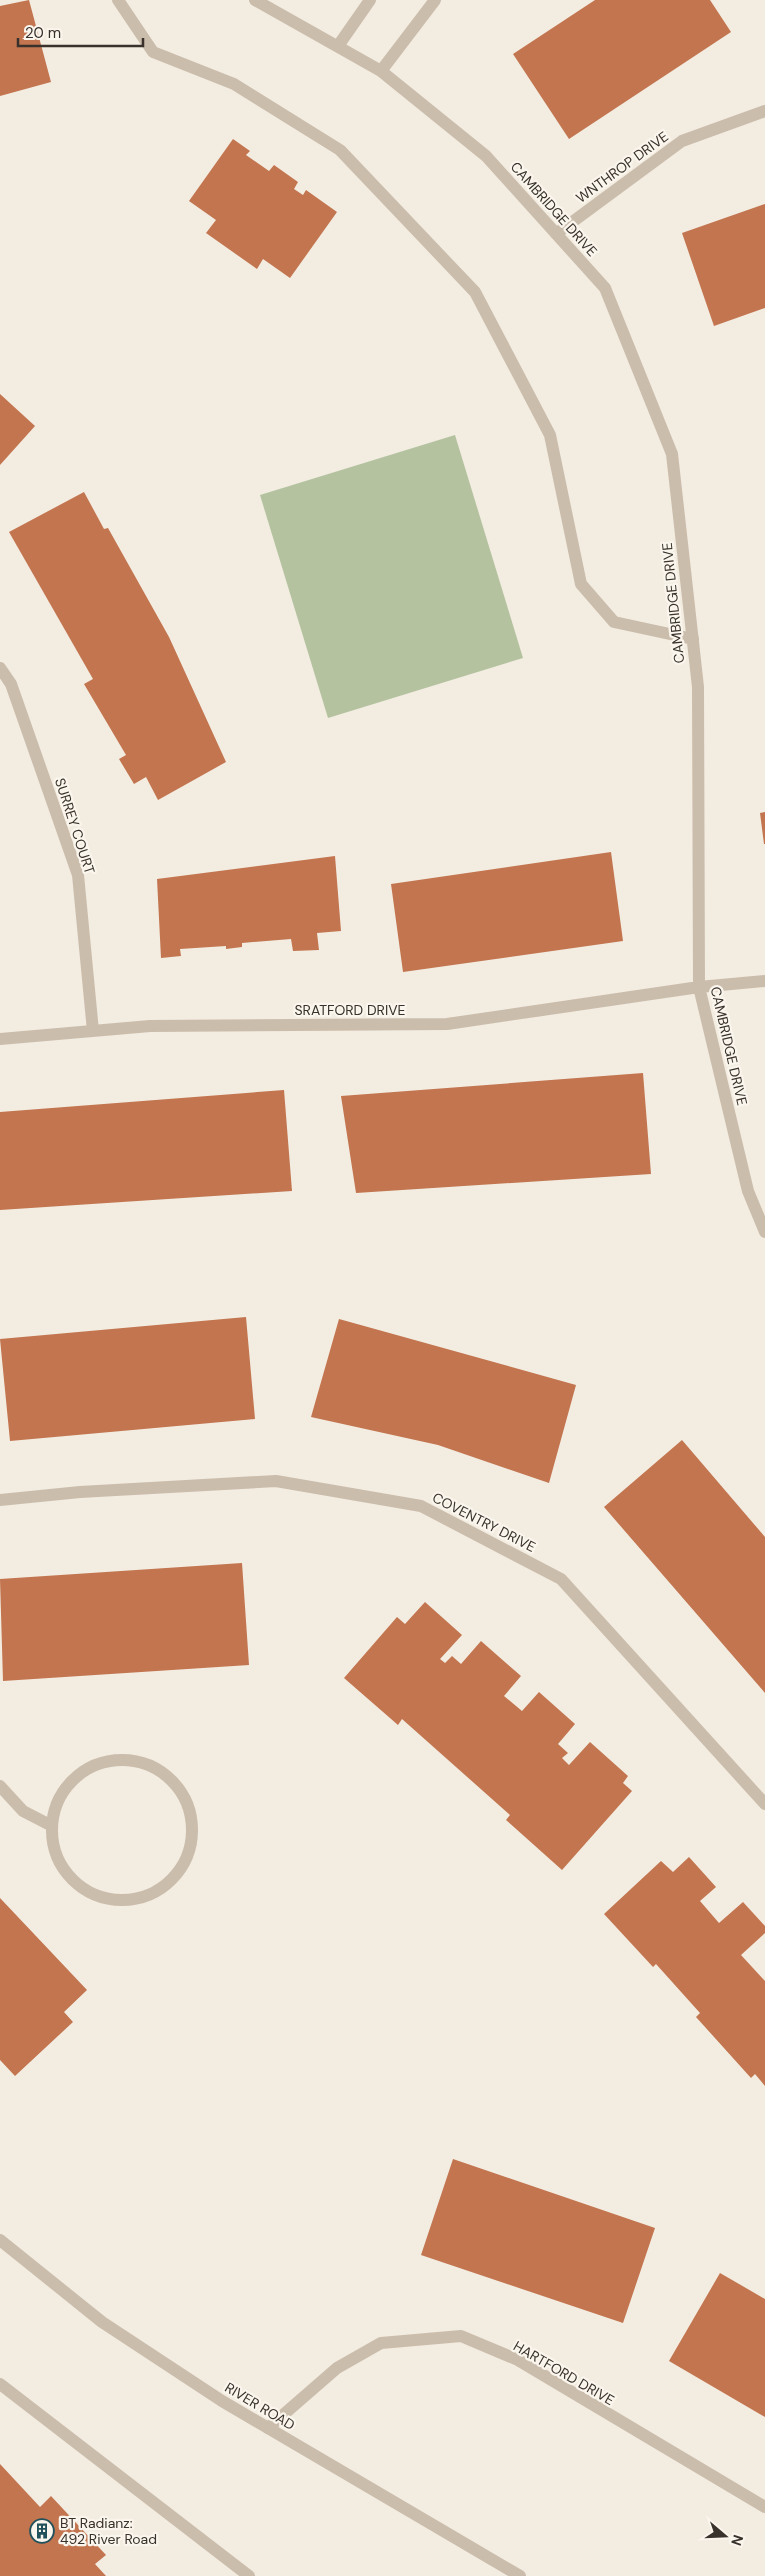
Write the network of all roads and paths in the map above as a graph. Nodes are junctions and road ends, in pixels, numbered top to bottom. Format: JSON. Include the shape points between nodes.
{"nodes":[{"id":1,"x":118,"y":0,"type":"edge"},
{"id":2,"x":255,"y":0,"type":"edge"},
{"id":3,"x":370,"y":0,"type":"edge"},
{"id":4,"x":435,"y":0,"type":"edge"},
{"id":5,"x":338,"y":46,"type":"junction"},
{"id":6,"x":381,"y":71,"type":"junction"},
{"id":7,"x":765,"y":111,"type":"edge"},
{"id":8,"x":556,"y":234,"type":"junction"},
{"id":9,"x":693,"y":640,"type":"junction"},
{"id":10,"x":0,"y":668,"type":"edge"},
{"id":11,"x":765,"y":981,"type":"edge"},
{"id":12,"x":699,"y":987,"type":"junction"},
{"id":13,"x":93,"y":1031,"type":"junction"},
{"id":14,"x":0,"y":1039,"type":"edge"},
{"id":15,"x":765,"y":1232,"type":"edge"},
{"id":16,"x":0,"y":1500,"type":"edge"},
{"id":17,"x":0,"y":1786,"type":"edge"},
{"id":18,"x":765,"y":1804,"type":"edge"},
{"id":19,"x":52,"y":1826,"type":"junction"},
{"id":20,"x":0,"y":2240,"type":"edge"},
{"id":21,"x":0,"y":2384,"type":"edge"},
{"id":22,"x":268,"y":2428,"type":"junction"},
{"id":23,"x":765,"y":2507,"type":"edge"},
{"id":24,"x":248,"y":2576,"type":"edge"},
{"id":25,"x":520,"y":2576,"type":"edge"}],
"edges":[{"from":1,"to":9,"type":"street","via":[[153,52],[234,84],[340,150],[475,292],[550,434],[581,584],[614,622]]},
{"from":2,"to":5,"type":"street","name":"CAMBRIDGE DRIVE"},
{"from":3,"to":5,"type":"street"},
{"from":4,"to":6,"type":"street"},
{"from":5,"to":6,"type":"street","name":"CAMBRIDGE DRIVE"},
{"from":6,"to":8,"type":"street","name":"CAMBRIDGE DRIVE","via":[[486,156]]},
{"from":7,"to":8,"type":"street","name":"WNTHROP DRIVE","via":[[682,141]]},
{"from":8,"to":9,"type":"street","name":"CAMBRIDGE DRIVE","via":[[605,288],[672,454]]},
{"from":9,"to":12,"type":"street","name":"CAMBRIDGE DRIVE","via":[[698,687]]},
{"from":10,"to":13,"type":"street","name":"SURREY COURT","via":[[11,684],[78,875]]},
{"from":11,"to":12,"type":"street","name":"SRATFORD DRIVE"},
{"from":12,"to":13,"type":"street","name":"SRATFORD DRIVE","via":[[447,1024],[150,1026]]},
{"from":12,"to":15,"type":"street","name":"CAMBRIDGE DRIVE","via":[[748,1191]]},
{"from":13,"to":14,"type":"street","name":"SRATFORD DRIVE"},
{"from":16,"to":18,"type":"street","name":"COVENTRY DRIVE","via":[[276,1481],[421,1506],[561,1579]]},
{"from":17,"to":19,"type":"street","via":[[23,1811]]},
{"from":19,"to":19,"type":"street","via":[[56,1853],[70,1877],[92,1894],[118,1900],[146,1896],[169,1882],[185,1860],[192,1833],[188,1806],[174,1782],[152,1766],[126,1759],[99,1763],[75,1777],[58,1799]]},
{"from":20,"to":22,"type":"street","name":"RIVER ROAD","via":[[102,2322]]},
{"from":21,"to":24,"type":"street"},
{"from":22,"to":23,"type":"street","name":"HARTFORD DRIVE","via":[[337,2368],[381,2343],[461,2336],[518,2360]]},
{"from":22,"to":25,"type":"street","name":"RIVER ROAD"}]}
